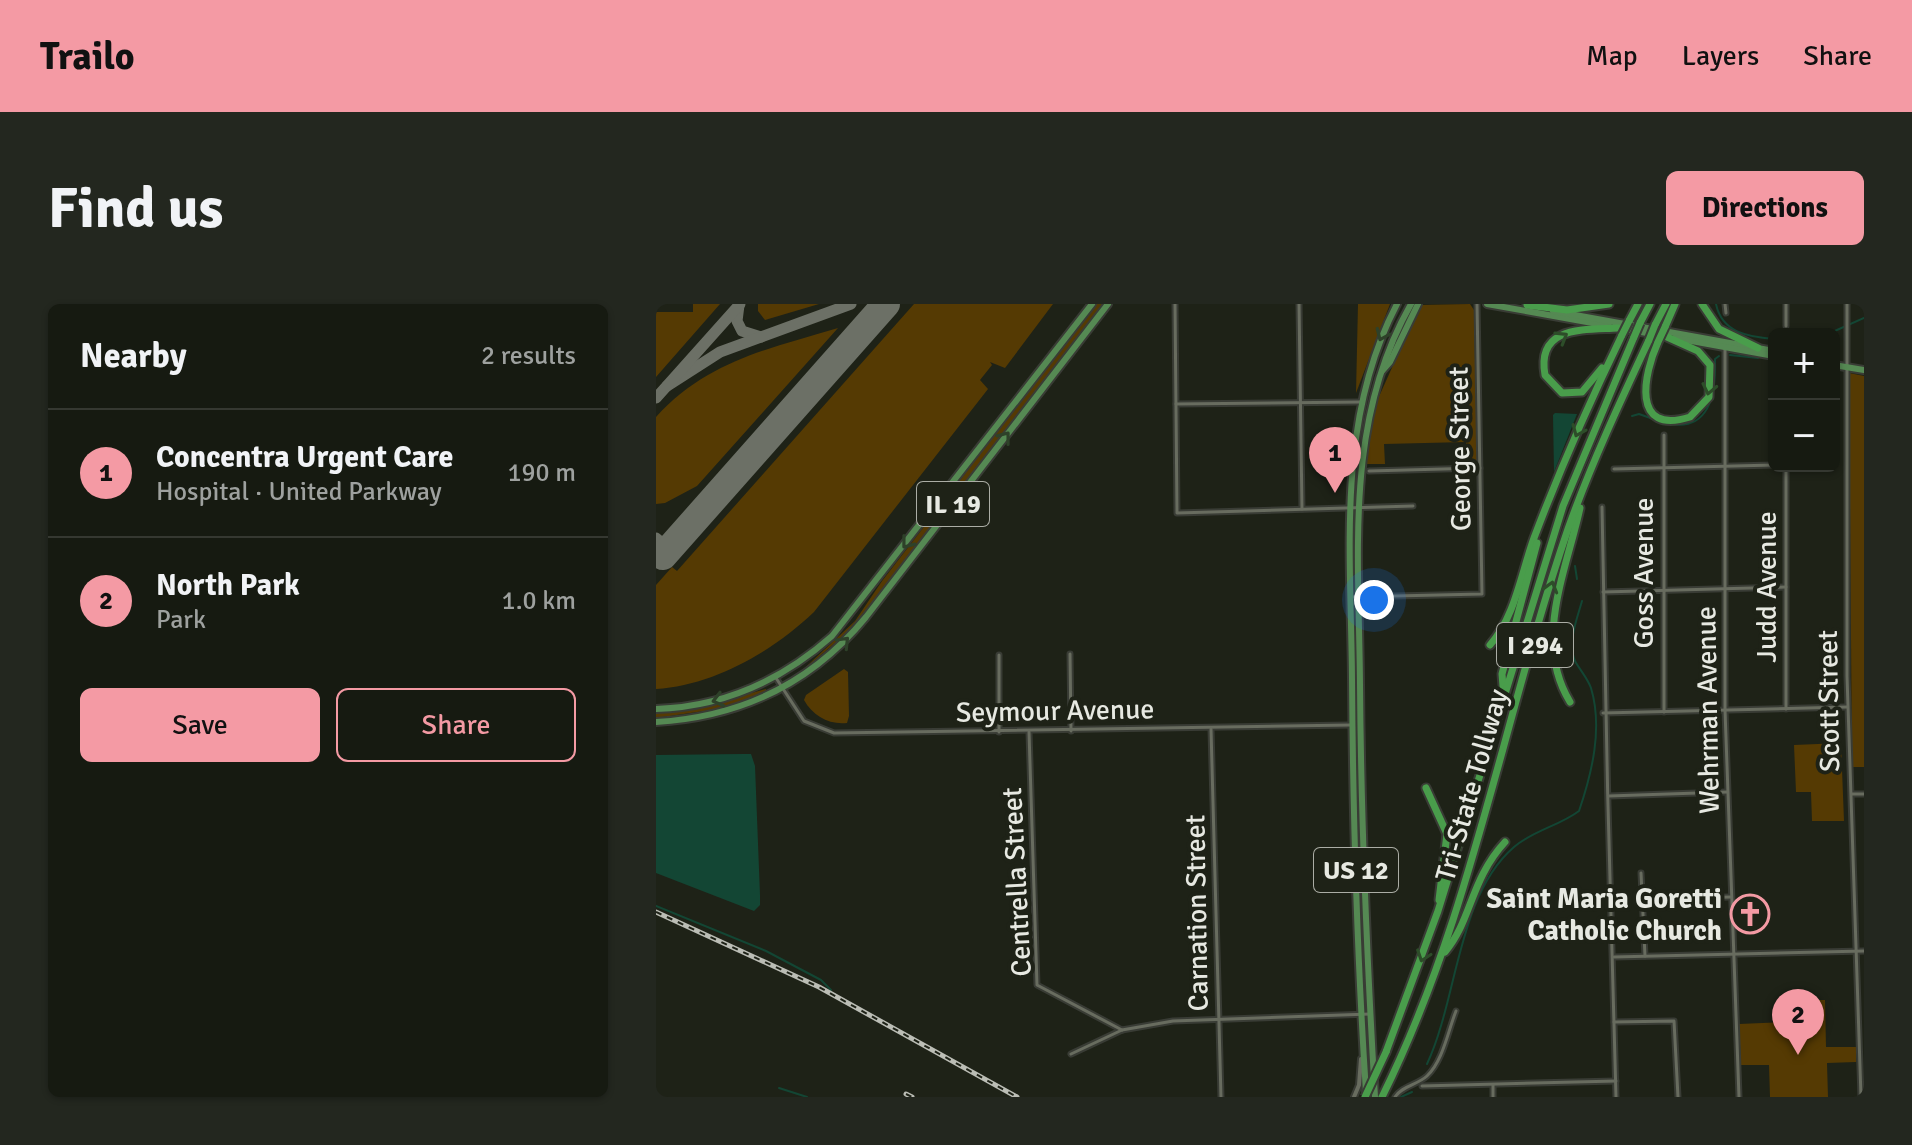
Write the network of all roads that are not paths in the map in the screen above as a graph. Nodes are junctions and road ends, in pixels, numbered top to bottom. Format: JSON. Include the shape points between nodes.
{"nodes":[{"id":1,"x":1092,"y":304,"type":"edge"},
{"id":2,"x":1108,"y":304,"type":"edge"},
{"id":3,"x":1175,"y":304,"type":"edge"},
{"id":4,"x":1299,"y":304,"type":"edge"},
{"id":5,"x":1397,"y":304,"type":"edge"},
{"id":6,"x":1411,"y":304,"type":"edge"},
{"id":7,"x":1418,"y":304,"type":"edge"},
{"id":8,"x":1477,"y":304,"type":"edge"},
{"id":9,"x":1487,"y":304,"type":"edge"},
{"id":10,"x":1526,"y":304,"type":"edge"},
{"id":11,"x":1609,"y":304,"type":"edge"},
{"id":12,"x":1636,"y":304,"type":"edge"},
{"id":13,"x":1650,"y":304,"type":"edge"},
{"id":14,"x":1666,"y":304,"type":"edge"},
{"id":15,"x":1675,"y":304,"type":"edge"},
{"id":16,"x":1702,"y":304,"type":"edge"},
{"id":17,"x":1725,"y":304,"type":"edge"},
{"id":18,"x":1786,"y":304,"type":"edge"},
{"id":19,"x":1847,"y":304,"type":"edge"},
{"id":20,"x":1726,"y":313,"type":"dead end"},
{"id":21,"x":1786,"y":326,"type":"dead end"},
{"id":22,"x":1620,"y":333,"type":"junction"},
{"id":23,"x":1667,"y":337,"type":"junction"},
{"id":24,"x":1654,"y":341,"type":"junction"},
{"id":25,"x":1725,"y":347,"type":"junction"},
{"id":26,"x":1758,"y":348,"type":"junction"},
{"id":27,"x":1768,"y":351,"type":"edge"},
{"id":28,"x":1768,"y":352,"type":"edge"},
{"id":29,"x":1840,"y":366,"type":"edge"},
{"id":30,"x":1846,"y":367,"type":"junction"},
{"id":31,"x":1864,"y":370,"type":"edge"},
{"id":32,"x":1379,"y":373,"type":"junction"},
{"id":33,"x":1299,"y":402,"type":"junction"},
{"id":34,"x":1360,"y":402,"type":"junction"},
{"id":35,"x":1176,"y":404,"type":"junction"},
{"id":36,"x":1664,"y":435,"type":"dead end"},
{"id":37,"x":1768,"y":465,"type":"edge"},
{"id":38,"x":1725,"y":467,"type":"junction"},
{"id":39,"x":1480,"y":468,"type":"junction"},
{"id":40,"x":1663,"y":468,"type":"junction"},
{"id":41,"x":1614,"y":469,"type":"dead end"},
{"id":42,"x":1369,"y":471,"type":"dead end"},
{"id":43,"x":1786,"y":472,"type":"edge"},
{"id":44,"x":1588,"y":475,"type":"junction"},
{"id":45,"x":1413,"y":506,"type":"dead end"},
{"id":46,"x":1548,"y":506,"type":"junction"},
{"id":47,"x":1351,"y":507,"type":"junction"},
{"id":48,"x":1359,"y":507,"type":"junction"},
{"id":49,"x":1602,"y":507,"type":"dead end"},
{"id":50,"x":1302,"y":509,"type":"junction"},
{"id":51,"x":1786,"y":587,"type":"junction"},
{"id":52,"x":1725,"y":588,"type":"junction"},
{"id":53,"x":1663,"y":590,"type":"junction"},
{"id":54,"x":1603,"y":592,"type":"junction"},
{"id":55,"x":1351,"y":597,"type":"junction"},
{"id":56,"x":1360,"y":597,"type":"junction"},
{"id":57,"x":1490,"y":645,"type":"dead end"},
{"id":58,"x":1070,"y":654,"type":"dead end"},
{"id":59,"x":999,"y":655,"type":"dead end"},
{"id":60,"x":776,"y":678,"type":"junction"},
{"id":61,"x":782,"y":689,"type":"junction"},
{"id":62,"x":1503,"y":694,"type":"junction"},
{"id":63,"x":1570,"y":702,"type":"dead end"},
{"id":64,"x":1847,"y":707,"type":"junction"},
{"id":65,"x":656,"y":709,"type":"edge"},
{"id":66,"x":1786,"y":709,"type":"junction"},
{"id":67,"x":1725,"y":710,"type":"junction"},
{"id":68,"x":1664,"y":712,"type":"junction"},
{"id":69,"x":1603,"y":713,"type":"junction"},
{"id":70,"x":656,"y":722,"type":"edge"},
{"id":71,"x":1352,"y":725,"type":"junction"},
{"id":72,"x":1361,"y":725,"type":"junction"},
{"id":73,"x":1211,"y":728,"type":"junction"},
{"id":74,"x":1071,"y":731,"type":"junction"},
{"id":75,"x":999,"y":732,"type":"junction"},
{"id":76,"x":1029,"y":732,"type":"junction"},
{"id":77,"x":1426,"y":788,"type":"dead end"},
{"id":78,"x":1727,"y":792,"type":"junction"},
{"id":79,"x":1850,"y":794,"type":"junction"},
{"id":80,"x":1864,"y":794,"type":"edge"},
{"id":81,"x":1609,"y":796,"type":"junction"},
{"id":82,"x":1505,"y":842,"type":"dead end"},
{"id":83,"x":1641,"y":873,"type":"dead end"},
{"id":84,"x":1731,"y":897,"type":"junction"},
{"id":85,"x":1643,"y":899,"type":"junction"},
{"id":86,"x":1438,"y":911,"type":"junction"},
{"id":87,"x":1856,"y":951,"type":"junction"},
{"id":88,"x":1864,"y":951,"type":"edge"},
{"id":89,"x":1733,"y":954,"type":"junction"},
{"id":90,"x":1645,"y":956,"type":"junction"},
{"id":91,"x":1442,"y":957,"type":"junction"},
{"id":92,"x":1614,"y":957,"type":"junction"},
{"id":93,"x":1456,"y":1011,"type":"dead end"},
{"id":94,"x":1361,"y":1014,"type":"junction"},
{"id":95,"x":1370,"y":1014,"type":"junction"},
{"id":96,"x":1218,"y":1020,"type":"junction"},
{"id":97,"x":1614,"y":1022,"type":"junction"},
{"id":98,"x":1122,"y":1030,"type":"junction"},
{"id":99,"x":1363,"y":1036,"type":"junction"},
{"id":100,"x":1071,"y":1054,"type":"dead end"},
{"id":101,"x":1862,"y":1074,"type":"edge"},
{"id":102,"x":1616,"y":1081,"type":"junction"},
{"id":103,"x":1493,"y":1084,"type":"junction"},
{"id":104,"x":1422,"y":1086,"type":"dead end"},
{"id":105,"x":1366,"y":1095,"type":"edge"},
{"id":106,"x":1221,"y":1097,"type":"edge"},
{"id":107,"x":1354,"y":1097,"type":"edge"},
{"id":108,"x":1375,"y":1097,"type":"edge"},
{"id":109,"x":1382,"y":1097,"type":"edge"},
{"id":110,"x":1395,"y":1097,"type":"edge"},
{"id":111,"x":1493,"y":1097,"type":"edge"},
{"id":112,"x":1616,"y":1097,"type":"edge"},
{"id":113,"x":1678,"y":1097,"type":"edge"},
{"id":114,"x":1739,"y":1097,"type":"edge"},
{"id":115,"x":1861,"y":1097,"type":"edge"}],
"edges":[{"from":1,"to":60,"type":"main road","number":"IL 19","one_way":true,"via":[[841,627]]},
{"from":61,"to":2,"type":"main road","number":"IL 19","one_way":true,"via":[[855,630]]},
{"from":3,"to":35,"type":"street"},
{"from":4,"to":33,"type":"street"},
{"from":5,"to":34,"type":"main road","number":"US 12","one_way":true,"via":[[1376,348]]},
{"from":6,"to":32,"type":"main road","number":"US 12"},
{"from":7,"to":32,"type":"main road","via":[[1390,362]]},
{"from":8,"to":39,"type":"street","name":"George Street"},
{"from":9,"to":22,"type":"main road"},
{"from":10,"to":11,"type":"highway","via":[[1567,310]]},
{"from":10,"to":26,"type":"main road"},
{"from":12,"to":22,"type":"highway","number":"I 294","bridge":true},
{"from":13,"to":62,"type":"highway","name":"Tri-State Tollway","number":"I 294","bridge":true,"via":[[1563,506]]},
{"from":14,"to":24,"type":"highway","name":"Tri-State Tollway","number":"I 294","bridge":true},
{"from":15,"to":24,"type":"highway","bridge":true},
{"from":16,"to":26,"type":"highway","via":[[1719,329]]},
{"from":17,"to":20,"type":"street"},
{"from":18,"to":21,"type":"street"},
{"from":19,"to":30,"type":"street","name":"Scott Street"},
{"from":22,"to":22,"type":"highway","one_way":true,"via":[[1599,373],[1582,392],[1562,393],[1548,381],[1543,359],[1555,340],[1573,330]]},
{"from":22,"to":23,"type":"main road"},
{"from":22,"to":46,"type":"highway","number":"I 294","one_way":true},
{"from":23,"to":24,"type":"highway","one_way":true,"via":[[1693,347],[1710,365],[1709,397],[1690,417],[1664,418],[1646,399],[1645,376]]},
{"from":23,"to":25,"type":"main road"},
{"from":24,"to":44,"type":"highway","name":"Tri-State Tollway","number":"I 294"},
{"from":25,"to":28,"type":"main road"},
{"from":25,"to":38,"type":"street","name":"Wehrman Avenue"},
{"from":26,"to":27,"type":"main road"},
{"from":29,"to":30,"type":"main road"},
{"from":30,"to":31,"type":"main road"},
{"from":30,"to":64,"type":"street","name":"Scott Street"},
{"from":32,"to":48,"type":"main road","number":"US 12","via":[[1364,438]]},
{"from":33,"to":34,"type":"street"},
{"from":33,"to":35,"type":"street"},
{"from":33,"to":50,"type":"street"},
{"from":34,"to":47,"type":"main road","number":"US 12"},
{"from":35,"to":50,"type":"street","via":[[1177,513]]},
{"from":36,"to":40,"type":"street","name":"Goss Avenue"},
{"from":37,"to":38,"type":"street"},
{"from":38,"to":40,"type":"street"},
{"from":38,"to":52,"type":"street","name":"Wehrman Avenue"},
{"from":39,"to":42,"type":"street"},
{"from":39,"to":56,"type":"street","name":"George Street","via":[[1482,594]]},
{"from":40,"to":41,"type":"street"},
{"from":40,"to":53,"type":"street","name":"Goss Avenue"},
{"from":43,"to":51,"type":"street","name":"Judd Avenue"},
{"from":44,"to":63,"type":"highway","via":[[1551,628],[1554,671]]},
{"from":91,"to":44,"type":"highway","name":"Tri-State Tollway","number":"I 294","one_way":true},
{"from":45,"to":48,"type":"street"},
{"from":46,"to":57,"type":"highway","via":[[1511,610]]},
{"from":46,"to":62,"type":"highway","number":"I 294","via":[[1502,674]]},
{"from":47,"to":48,"type":"street"},
{"from":47,"to":50,"type":"street"},
{"from":47,"to":55,"type":"main road","number":"US 12"},
{"from":48,"to":56,"type":"main road","number":"US 12"},
{"from":49,"to":54,"type":"street"},
{"from":51,"to":52,"type":"street"},
{"from":51,"to":66,"type":"street","name":"Judd Avenue"},
{"from":52,"to":53,"type":"street"},
{"from":52,"to":67,"type":"street","name":"Wehrman Avenue"},
{"from":53,"to":54,"type":"street"},
{"from":53,"to":68,"type":"street","name":"Goss Avenue"},
{"from":54,"to":69,"type":"street"},
{"from":55,"to":56,"type":"street"},
{"from":55,"to":71,"type":"main road","number":"US 12"},
{"from":56,"to":72,"type":"main road","number":"US 12"},
{"from":58,"to":74,"type":"street"},
{"from":59,"to":75,"type":"street"},
{"from":60,"to":61,"type":"street","name":"Seymour Avenue"},
{"from":60,"to":65,"type":"main road","number":"IL 19","one_way":true,"via":[[719,700]]},
{"from":61,"to":70,"type":"main road","number":"IL 19","via":[[724,712]]},
{"from":61,"to":75,"type":"street","name":"Seymour Avenue","via":[[804,721],[824,731]]},
{"from":62,"to":86,"type":"highway","name":"Tri-State Tollway","number":"I 294"},
{"from":64,"to":66,"type":"street"},
{"from":64,"to":79,"type":"street","name":"Scott Street"},
{"from":66,"to":67,"type":"street"},
{"from":67,"to":68,"type":"street"},
{"from":67,"to":78,"type":"street","name":"Wehrman Avenue"},
{"from":68,"to":69,"type":"street"},
{"from":69,"to":81,"type":"street"},
{"from":71,"to":72,"type":"street","name":"Seymour Avenue"},
{"from":71,"to":73,"type":"street","name":"Seymour Avenue"},
{"from":71,"to":94,"type":"main road","number":"US 12"},
{"from":72,"to":95,"type":"main road","number":"US 12"},
{"from":73,"to":74,"type":"street","name":"Seymour Avenue"},
{"from":73,"to":96,"type":"street","name":"Carnation Street"},
{"from":74,"to":76,"type":"street","name":"Seymour Avenue"},
{"from":75,"to":76,"type":"street","name":"Seymour Avenue"},
{"from":76,"to":98,"type":"street","name":"Centrella Street","via":[[1037,985]]},
{"from":77,"to":86,"type":"highway","via":[[1447,834]]},
{"from":78,"to":81,"type":"street"},
{"from":78,"to":84,"type":"street","name":"Wehrman Avenue"},
{"from":79,"to":80,"type":"street"},
{"from":79,"to":87,"type":"street","name":"Scott Street"},
{"from":81,"to":92,"type":"street"},
{"from":82,"to":91,"type":"highway","via":[[1484,867],[1454,942]]},
{"from":83,"to":85,"type":"street"},
{"from":84,"to":85,"type":"street"},
{"from":84,"to":89,"type":"street","name":"Wehrman Avenue"},
{"from":85,"to":90,"type":"street"},
{"from":86,"to":105,"type":"highway","name":"Tri-State Tollway","number":"I 294","one_way":true,"bridge":true},
{"from":87,"to":88,"type":"street"},
{"from":87,"to":89,"type":"street"},
{"from":87,"to":101,"type":"street","name":"Scott Street"},
{"from":89,"to":90,"type":"street"},
{"from":89,"to":114,"type":"street","name":"Wehrman Avenue"},
{"from":90,"to":92,"type":"street"},
{"from":91,"to":109,"type":"highway","name":"Tri-State Tollway","number":"I 294"},
{"from":92,"to":97,"type":"street"},
{"from":93,"to":110,"type":"street","via":[[1434,1067]]},
{"from":94,"to":95,"type":"street"},
{"from":94,"to":96,"type":"street"},
{"from":94,"to":99,"type":"main road","number":"US 12"},
{"from":95,"to":108,"type":"main road","number":"US 12"},
{"from":96,"to":98,"type":"street"},
{"from":96,"to":106,"type":"street","name":"Carnation Street"},
{"from":97,"to":102,"type":"street"},
{"from":97,"to":113,"type":"street","via":[[1674,1021]]},
{"from":98,"to":100,"type":"street"},
{"from":99,"to":105,"type":"main road","number":"US 12"},
{"from":99,"to":107,"type":"street"},
{"from":101,"to":115,"type":"street","name":"Scott Street"},
{"from":102,"to":103,"type":"street"},
{"from":102,"to":112,"type":"street"},
{"from":103,"to":104,"type":"street"},
{"from":103,"to":111,"type":"street"},
{"from":105,"to":107,"type":"street"}]}
